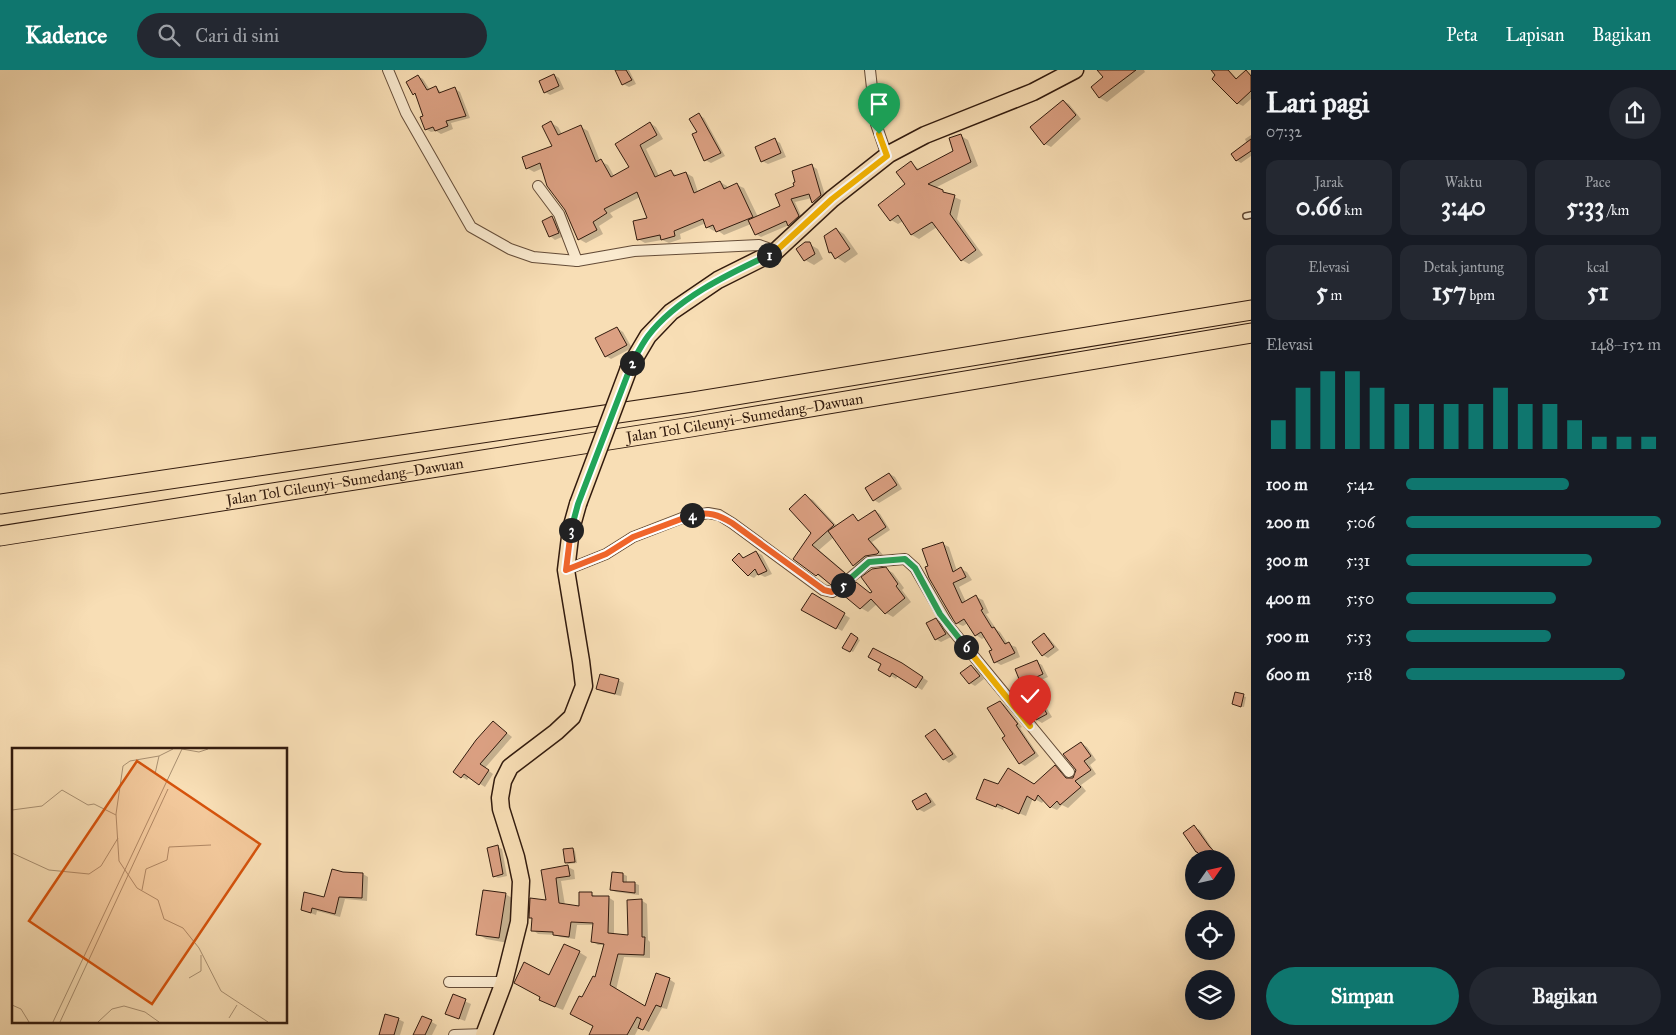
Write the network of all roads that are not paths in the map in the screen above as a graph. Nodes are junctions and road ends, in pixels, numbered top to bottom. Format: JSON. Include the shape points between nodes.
{"nodes":[{"id":1,"x":388,"y":70,"type":"edge"},
{"id":2,"x":870,"y":70,"type":"edge"},
{"id":3,"x":1076,"y":70,"type":"edge"},
{"id":4,"x":887,"y":156,"type":"junction"},
{"id":5,"x":538,"y":186,"type":"dead end"},
{"id":6,"x":776,"y":251,"type":"junction"},
{"id":7,"x":577,"y":261,"type":"junction"},
{"id":8,"x":1251,"y":310,"type":"edge"},
{"id":9,"x":1251,"y":333,"type":"edge"},
{"id":10,"x":0,"y":504,"type":"edge"},
{"id":11,"x":0,"y":536,"type":"edge"},
{"id":12,"x":566,"y":570,"type":"junction"},
{"id":13,"x":1068,"y":772,"type":"dead end"},
{"id":14,"x":450,"y":982,"type":"dead end"},
{"id":15,"x":504,"y":982,"type":"junction"},
{"id":16,"x":484,"y":1034,"type":"edge"},
{"id":17,"x":454,"y":1035,"type":"edge"}],
"edges":[{"from":1,"to":7,"type":"street","via":[[406,113],[471,227],[510,249],[533,257]]},
{"from":2,"to":4,"type":"street","via":[[876,124]]},
{"from":3,"to":4,"type":"main road","via":[[1033,92],[925,135]]},
{"from":4,"to":6,"type":"main road","via":[[832,199]]},
{"from":5,"to":7,"type":"street","via":[[559,214]]},
{"from":6,"to":7,"type":"street","via":[[758,245],[634,250]]},
{"from":6,"to":12,"type":"main road","bridge":true,"via":[[718,280],[671,312],[648,336],[629,368],[578,504]]},
{"from":8,"to":10,"type":"highway","name":"Jalan Tol Cileunyi–Sumedang–Dawuan","via":[[693,402]]},
{"from":9,"to":11,"type":"highway","name":"Jalan Tol Cileunyi–Sumedang–Dawuan","via":[[691,427]]},
{"from":12,"to":13,"type":"street","via":[[606,554],[633,537],[682,518],[708,513],[732,523],[828,592],[838,589],[869,562],[905,559],[915,568],[954,633]]},
{"from":12,"to":15,"type":"main road","via":[[584,686],[572,717],[510,766],[503,781],[501,809],[521,881],[519,922]]},
{"from":14,"to":15,"type":"street"},
{"from":15,"to":16,"type":"main road"},
{"from":16,"to":17,"type":"street"}]}
